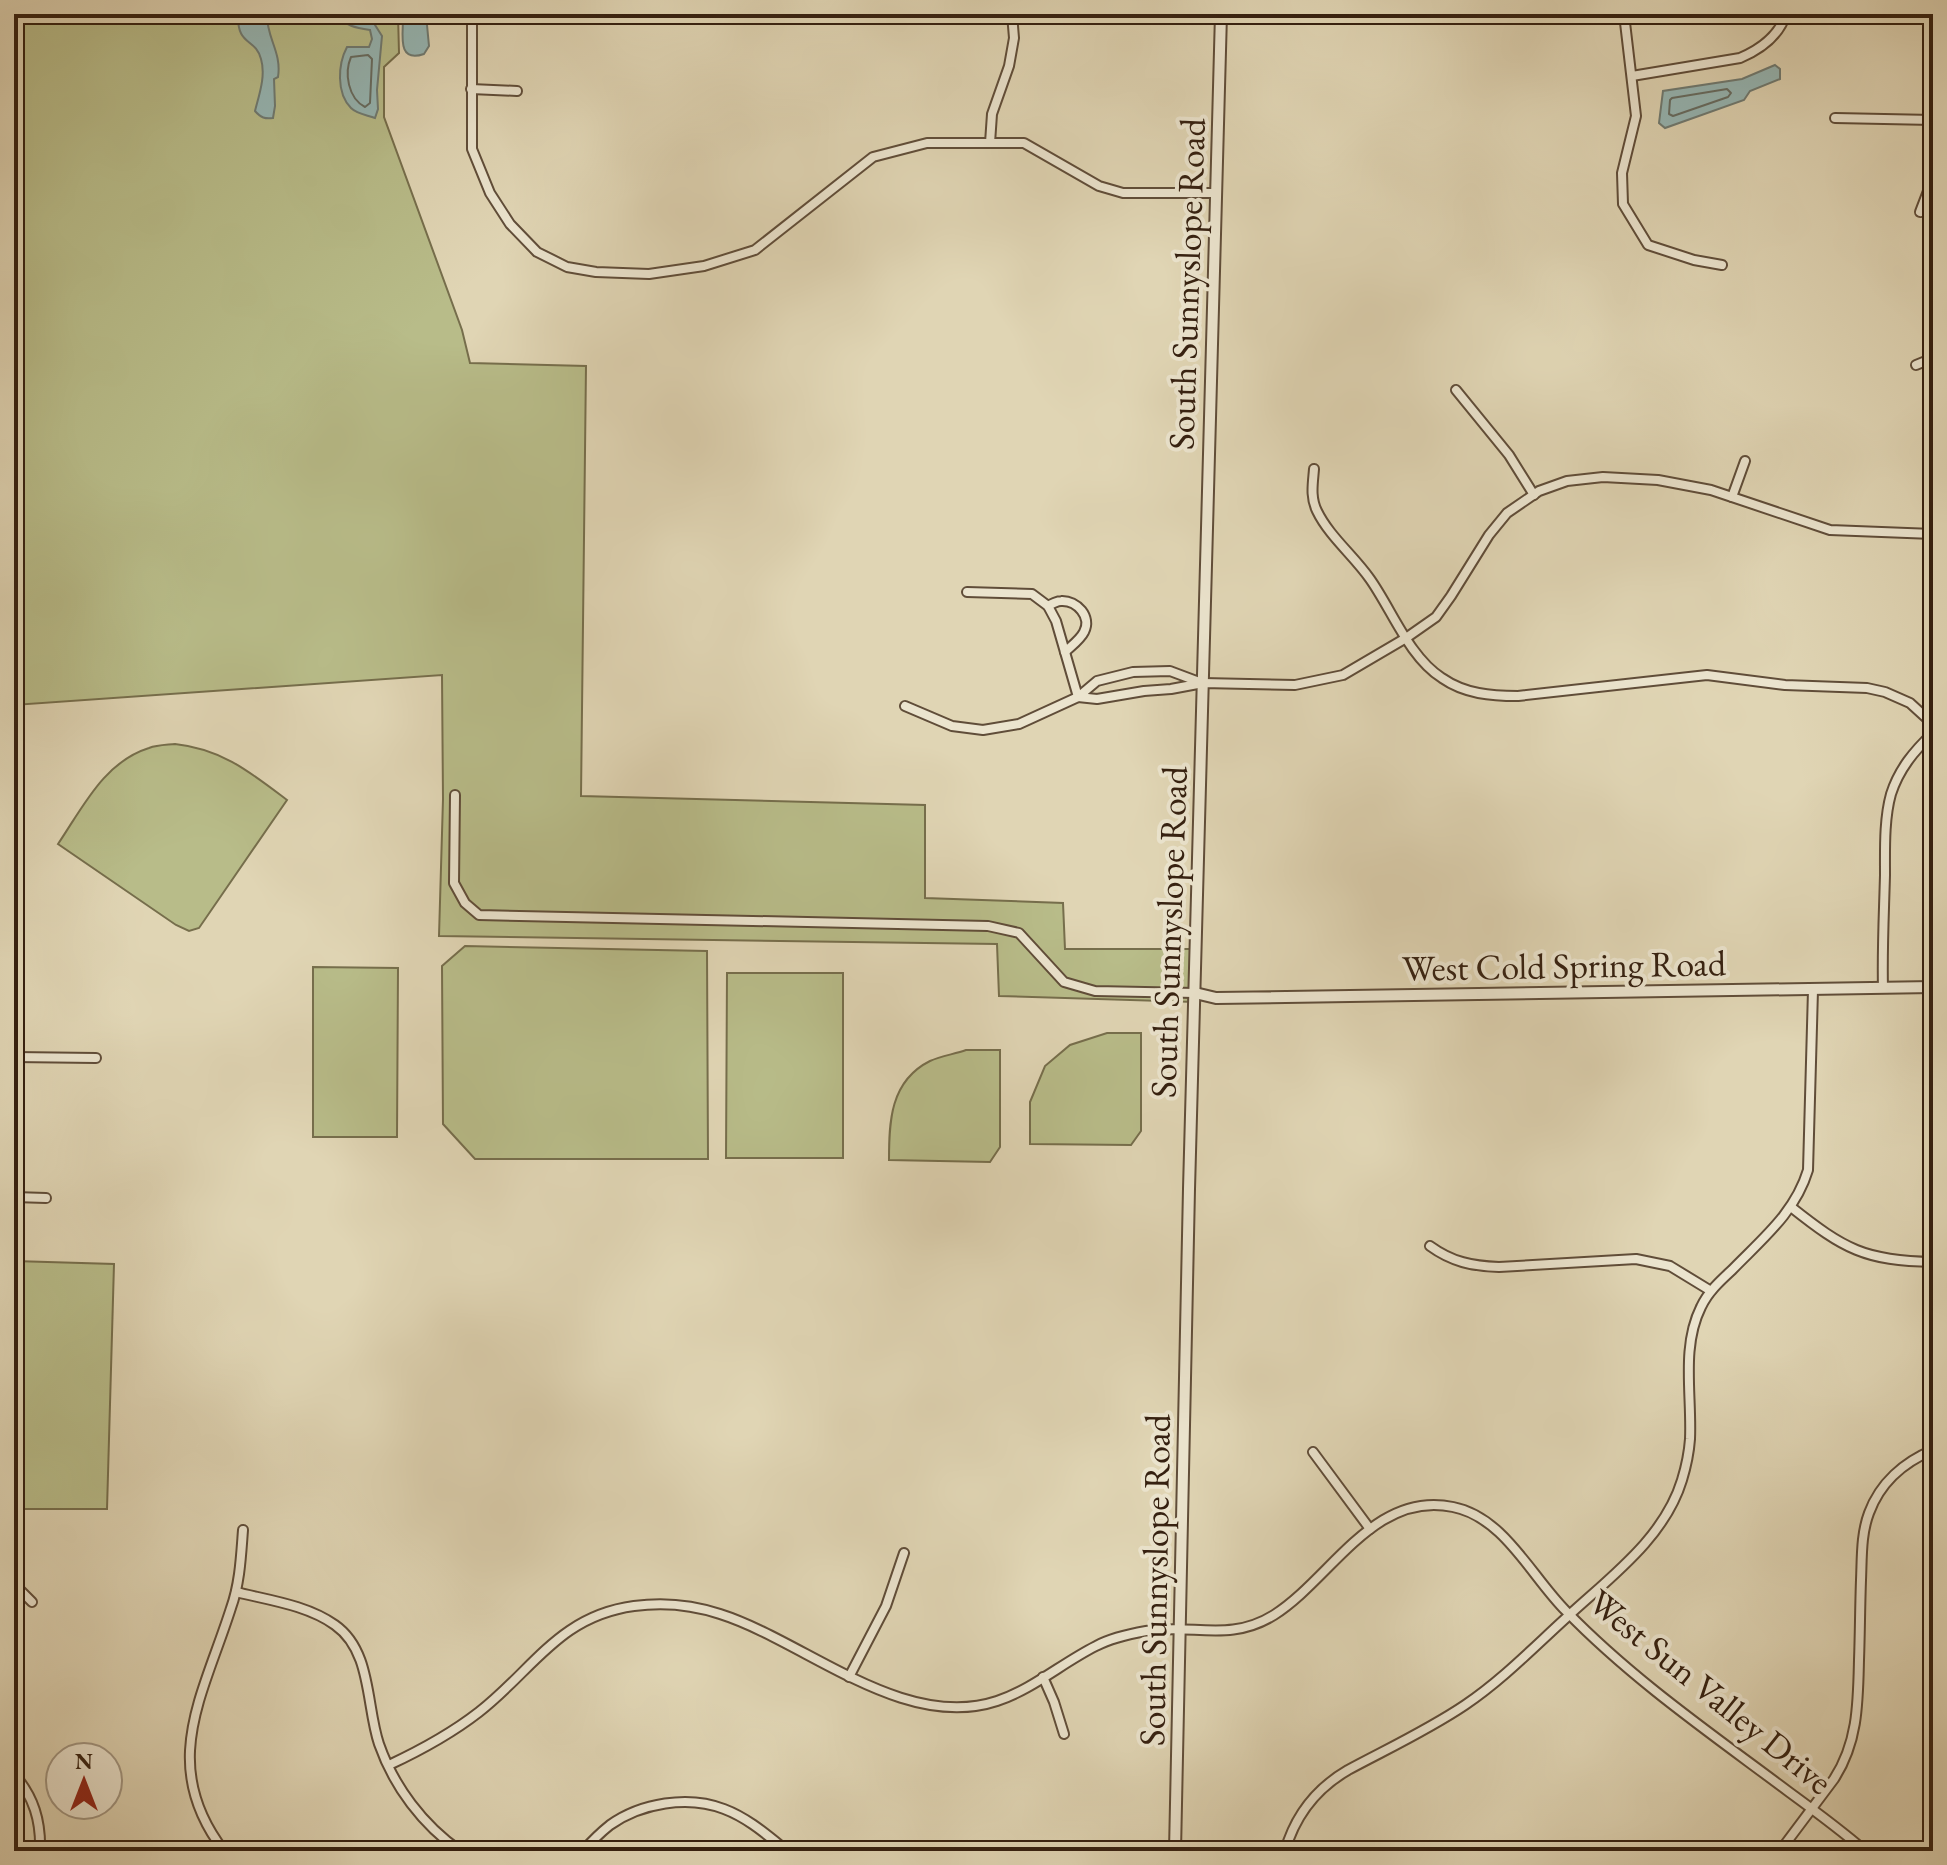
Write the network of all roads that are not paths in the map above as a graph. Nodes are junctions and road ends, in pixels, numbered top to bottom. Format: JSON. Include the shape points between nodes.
{"nodes":[{"id":1,"x":472,"y":14,"type":"edge"},
{"id":2,"x":1012,"y":14,"type":"edge"},
{"id":3,"x":1221,"y":14,"type":"edge"},
{"id":4,"x":1624,"y":14,"type":"edge"},
{"id":5,"x":1786,"y":14,"type":"edge"},
{"id":6,"x":1632,"y":76,"type":"junction"},
{"id":7,"x":471,"y":89,"type":"junction"},
{"id":8,"x":517,"y":91,"type":"dead end"},
{"id":9,"x":1835,"y":118,"type":"dead end"},
{"id":10,"x":1933,"y":120,"type":"edge"},
{"id":11,"x":990,"y":143,"type":"junction"},
{"id":12,"x":1933,"y":178,"type":"edge"},
{"id":13,"x":1216,"y":193,"type":"junction"},
{"id":14,"x":1920,"y":212,"type":"dead end"},
{"id":15,"x":1722,"y":265,"type":"dead end"},
{"id":16,"x":1933,"y":358,"type":"edge"},
{"id":17,"x":1916,"y":365,"type":"dead end"},
{"id":18,"x":1456,"y":390,"type":"dead end"},
{"id":19,"x":1745,"y":461,"type":"dead end"},
{"id":20,"x":1314,"y":469,"type":"dead end"},
{"id":21,"x":1534,"y":495,"type":"junction"},
{"id":22,"x":1732,"y":497,"type":"junction"},
{"id":23,"x":1933,"y":534,"type":"edge"},
{"id":24,"x":967,"y":592,"type":"dead end"},
{"id":25,"x":1048,"y":606,"type":"junction"},
{"id":26,"x":1406,"y":638,"type":"junction"},
{"id":27,"x":1065,"y":652,"type":"junction"},
{"id":28,"x":1203,"y":683,"type":"junction"},
{"id":29,"x":1078,"y":697,"type":"junction"},
{"id":30,"x":905,"y":706,"type":"dead end"},
{"id":31,"x":1933,"y":724,"type":"edge"},
{"id":32,"x":1933,"y":733,"type":"edge"},
{"id":33,"x":455,"y":795,"type":"dead end"},
{"id":34,"x":1933,"y":987,"type":"edge"},
{"id":35,"x":1883,"y":988,"type":"junction"},
{"id":36,"x":1813,"y":990,"type":"junction"},
{"id":37,"x":1195,"y":993,"type":"junction"},
{"id":38,"x":14,"y":1057,"type":"edge"},
{"id":39,"x":96,"y":1058,"type":"dead end"},
{"id":40,"x":14,"y":1197,"type":"edge"},
{"id":41,"x":46,"y":1198,"type":"dead end"},
{"id":42,"x":1791,"y":1207,"type":"junction"},
{"id":43,"x":1430,"y":1246,"type":"dead end"},
{"id":44,"x":1933,"y":1262,"type":"edge"},
{"id":45,"x":1711,"y":1291,"type":"junction"},
{"id":46,"x":1933,"y":1450,"type":"edge"},
{"id":47,"x":1313,"y":1452,"type":"dead end"},
{"id":48,"x":1370,"y":1529,"type":"junction"},
{"id":49,"x":243,"y":1530,"type":"dead end"},
{"id":50,"x":904,"y":1553,"type":"dead end"},
{"id":51,"x":14,"y":1587,"type":"edge"},
{"id":52,"x":236,"y":1592,"type":"junction"},
{"id":53,"x":32,"y":1602,"type":"dead end"},
{"id":54,"x":1569,"y":1615,"type":"junction"},
{"id":55,"x":1181,"y":1630,"type":"junction"},
{"id":56,"x":849,"y":1677,"type":"junction"},
{"id":57,"x":1043,"y":1677,"type":"junction"},
{"id":58,"x":1064,"y":1734,"type":"dead end"},
{"id":59,"x":389,"y":1765,"type":"junction"},
{"id":60,"x":14,"y":1774,"type":"edge"},
{"id":61,"x":1811,"y":1809,"type":"junction"},
{"id":62,"x":40,"y":1851,"type":"edge"},
{"id":63,"x":224,"y":1851,"type":"edge"},
{"id":64,"x":460,"y":1851,"type":"edge"},
{"id":65,"x":583,"y":1851,"type":"edge"},
{"id":66,"x":787,"y":1851,"type":"edge"},
{"id":67,"x":1175,"y":1851,"type":"edge"},
{"id":68,"x":1285,"y":1851,"type":"edge"},
{"id":69,"x":1780,"y":1851,"type":"edge"},
{"id":70,"x":1865,"y":1851,"type":"edge"}],
"edges":[{"from":1,"to":7,"type":"street"},
{"from":2,"to":11,"type":"street","via":[[1014,38],[992,114]]},
{"from":3,"to":13,"type":"street","name":"South Sunnyslope Road"},
{"from":4,"to":6,"type":"street"},
{"from":5,"to":6,"type":"street","via":[[1782,28],[1756,52]]},
{"from":6,"to":15,"type":"street","via":[[1636,116],[1622,173],[1623,204],[1648,245]]},
{"from":7,"to":8,"type":"street"},
{"from":7,"to":11,"type":"street","via":[[472,149],[510,224],[537,252],[567,267],[596,272],[649,274],[704,266],[755,250],[873,157],[927,143]]},
{"from":9,"to":10,"type":"street"},
{"from":11,"to":13,"type":"street","via":[[1024,143],[1109,190]]},
{"from":12,"to":14,"type":"street"},
{"from":13,"to":28,"type":"street","name":"South Sunnyslope Road"},
{"from":16,"to":17,"type":"street"},
{"from":18,"to":21,"type":"street"},
{"from":19,"to":22,"type":"street"},
{"from":20,"to":26,"type":"street","via":[[1316,509],[1371,579]]},
{"from":21,"to":22,"type":"street","via":[[1567,481],[1625,477]]},
{"from":21,"to":26,"type":"street","via":[[1496,526],[1436,617]]},
{"from":22,"to":23,"type":"street","via":[[1830,530]]},
{"from":24,"to":25,"type":"street","via":[[1032,594]]},
{"from":25,"to":27,"type":"street"},
{"from":25,"to":27,"type":"street","via":[[1072,602],[1086,620],[1086,630]]},
{"from":26,"to":28,"type":"street","via":[[1357,669],[1330,679],[1272,686]]},
{"from":26,"to":31,"type":"street","via":[[1441,678],[1480,694],[1518,696],[1707,675],[1867,688],[1910,703]]},
{"from":27,"to":29,"type":"street"},
{"from":28,"to":29,"type":"street","via":[[1097,699]]},
{"from":28,"to":29,"type":"street","via":[[1170,671],[1133,672],[1097,681]]},
{"from":28,"to":37,"type":"street","name":"South Sunnyslope Road"},
{"from":29,"to":30,"type":"street","via":[[1019,724],[983,730],[952,726]]},
{"from":32,"to":35,"type":"street","via":[[1907,761],[1887,816]]},
{"from":33,"to":37,"type":"street","via":[[454,883],[479,915],[988,926],[1019,933],[1064,982],[1095,991]]},
{"from":34,"to":35,"type":"street","name":"West Cold Spring Road"},
{"from":35,"to":36,"type":"street","name":"West Cold Spring Road"},
{"from":36,"to":37,"type":"street","name":"West Cold Spring Road","via":[[1232,998]]},
{"from":36,"to":42,"type":"street","via":[[1808,1170]]},
{"from":37,"to":55,"type":"street","name":"South Sunnyslope Road"},
{"from":38,"to":39,"type":"street"},
{"from":40,"to":41,"type":"street"},
{"from":42,"to":44,"type":"street","via":[[1864,1254]]},
{"from":42,"to":45,"type":"street"},
{"from":43,"to":45,"type":"street","via":[[1457,1262],[1482,1266],[1636,1259],[1670,1266]]},
{"from":45,"to":54,"type":"street","via":[[1691,1335],[1690,1440],[1674,1501],[1640,1549]]},
{"from":46,"to":61,"type":"street","via":[[1902,1467],[1869,1511],[1862,1542],[1857,1722],[1840,1769]]},
{"from":47,"to":48,"type":"street"},
{"from":48,"to":54,"type":"street","name":"West Sun Valley Drive","via":[[1415,1506],[1465,1510],[1501,1534]]},
{"from":48,"to":55,"type":"street","name":"West Sun Valley Drive","via":[[1263,1621],[1233,1631]]},
{"from":49,"to":52,"type":"street"},
{"from":50,"to":56,"type":"street","via":[[886,1606]]},
{"from":51,"to":53,"type":"street"},
{"from":52,"to":59,"type":"street","via":[[310,1612],[343,1632],[362,1668],[377,1738]]},
{"from":52,"to":63,"type":"street","via":[[196,1707],[190,1750],[196,1798]]},
{"from":54,"to":61,"type":"street","name":"West Sun Valley Drive","via":[[1622,1665]]},
{"from":54,"to":68,"type":"street","via":[[1465,1705],[1320,1790],[1305,1807]]},
{"from":55,"to":57,"type":"street","name":"West Sun Valley Drive","via":[[1108,1641]]},
{"from":55,"to":67,"type":"street","name":"South Sunnyslope Road"},
{"from":56,"to":57,"type":"street","name":"West Sun Valley Drive","via":[[912,1700],[965,1707],[1005,1698]]},
{"from":56,"to":59,"type":"street","name":"West Sun Valley Drive","via":[[750,1626],[699,1608],[613,1610],[562,1634],[477,1714]]},
{"from":57,"to":58,"type":"street"},
{"from":59,"to":64,"type":"street","via":[[419,1815]]},
{"from":60,"to":62,"type":"street","via":[[36,1810]]},
{"from":61,"to":69,"type":"street"},
{"from":61,"to":70,"type":"street","name":"West Sun Valley Drive"},
{"from":65,"to":66,"type":"street","via":[[625,1816],[684,1802],[742,1817]]}]}
